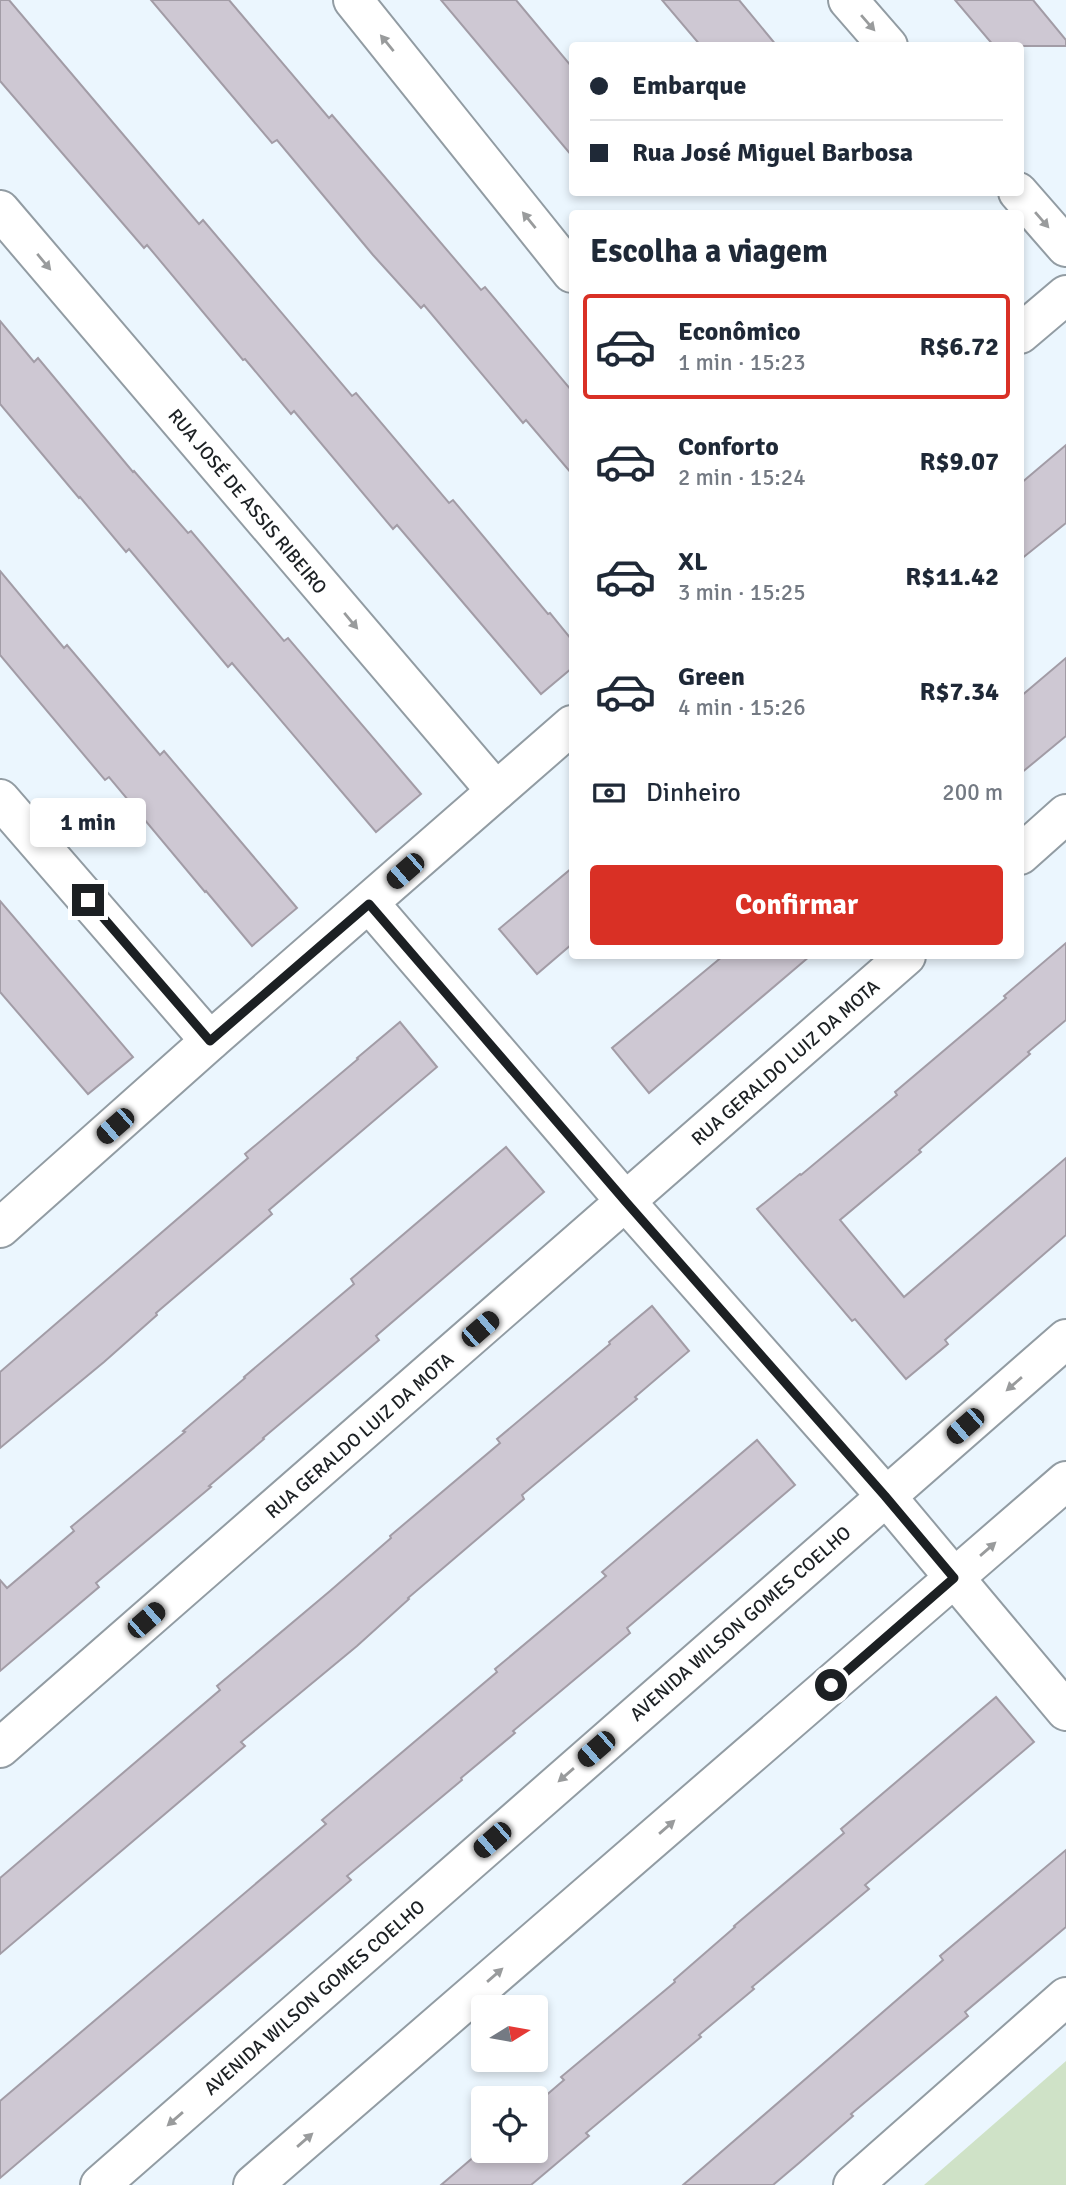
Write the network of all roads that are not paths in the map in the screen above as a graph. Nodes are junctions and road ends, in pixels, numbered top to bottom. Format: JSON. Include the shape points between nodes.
{"nodes":[{"id":1,"x":352,"y":0,"type":"edge"},
{"id":2,"x":848,"y":0,"type":"edge"},
{"id":3,"x":885,"y":42,"type":"edge"},
{"id":4,"x":1021,"y":196,"type":"edge"},
{"id":5,"x":0,"y":210,"type":"edge"},
{"id":6,"x":1066,"y":247,"type":"edge"},
{"id":7,"x":569,"y":269,"type":"edge"},
{"id":8,"x":1066,"y":295,"type":"edge"},
{"id":9,"x":1024,"y":331,"type":"edge"},
{"id":10,"x":569,"y":728,"type":"edge"},
{"id":11,"x":496,"y":791,"type":"junction"},
{"id":12,"x":0,"y":799,"type":"edge"},
{"id":13,"x":1066,"y":814,"type":"edge"},
{"id":14,"x":1024,"y":851,"type":"edge"},
{"id":15,"x":369,"y":904,"type":"junction"},
{"id":16,"x":903,"y":959,"type":"edge"},
{"id":17,"x":210,"y":1041,"type":"junction"},
{"id":18,"x":626,"y":1202,"type":"junction"},
{"id":19,"x":0,"y":1228,"type":"edge"},
{"id":20,"x":1066,"y":1339,"type":"edge"},
{"id":21,"x":1066,"y":1481,"type":"edge"},
{"id":22,"x":885,"y":1496,"type":"junction"},
{"id":23,"x":954,"y":1578,"type":"junction"},
{"id":24,"x":1066,"y":1711,"type":"edge"},
{"id":25,"x":0,"y":1748,"type":"edge"},
{"id":26,"x":1066,"y":1997,"type":"edge"},
{"id":27,"x":100,"y":2185,"type":"edge"},
{"id":28,"x":253,"y":2185,"type":"edge"},
{"id":29,"x":853,"y":2185,"type":"edge"}],
"edges":[{"from":7,"to":1,"type":"street","one_way":true},
{"from":2,"to":3,"type":"street","one_way":true},
{"from":4,"to":6,"type":"street","one_way":true},
{"from":5,"to":11,"type":"street","name":"RUA JOSÉ DE ASSIS RIBEIRO","one_way":true},
{"from":8,"to":9,"type":"street"},
{"from":10,"to":11,"type":"street"},
{"from":11,"to":15,"type":"street"},
{"from":12,"to":17,"type":"street"},
{"from":13,"to":14,"type":"street"},
{"from":15,"to":17,"type":"street"},
{"from":15,"to":18,"type":"street"},
{"from":16,"to":18,"type":"street","name":"RUA GERALDO LUIZ DA MOTA"},
{"from":17,"to":19,"type":"street"},
{"from":18,"to":22,"type":"street"},
{"from":18,"to":25,"type":"street","name":"RUA GERALDO LUIZ DA MOTA"},
{"from":20,"to":22,"type":"street","name":"AVENIDA WILSON GOMES COELHO","one_way":true},
{"from":23,"to":21,"type":"street","one_way":true},
{"from":22,"to":23,"type":"street"},
{"from":22,"to":27,"type":"street","name":"AVENIDA WILSON GOMES COELHO","one_way":true},
{"from":23,"to":24,"type":"street"},
{"from":28,"to":23,"type":"street","one_way":true},
{"from":26,"to":29,"type":"street"}]}
